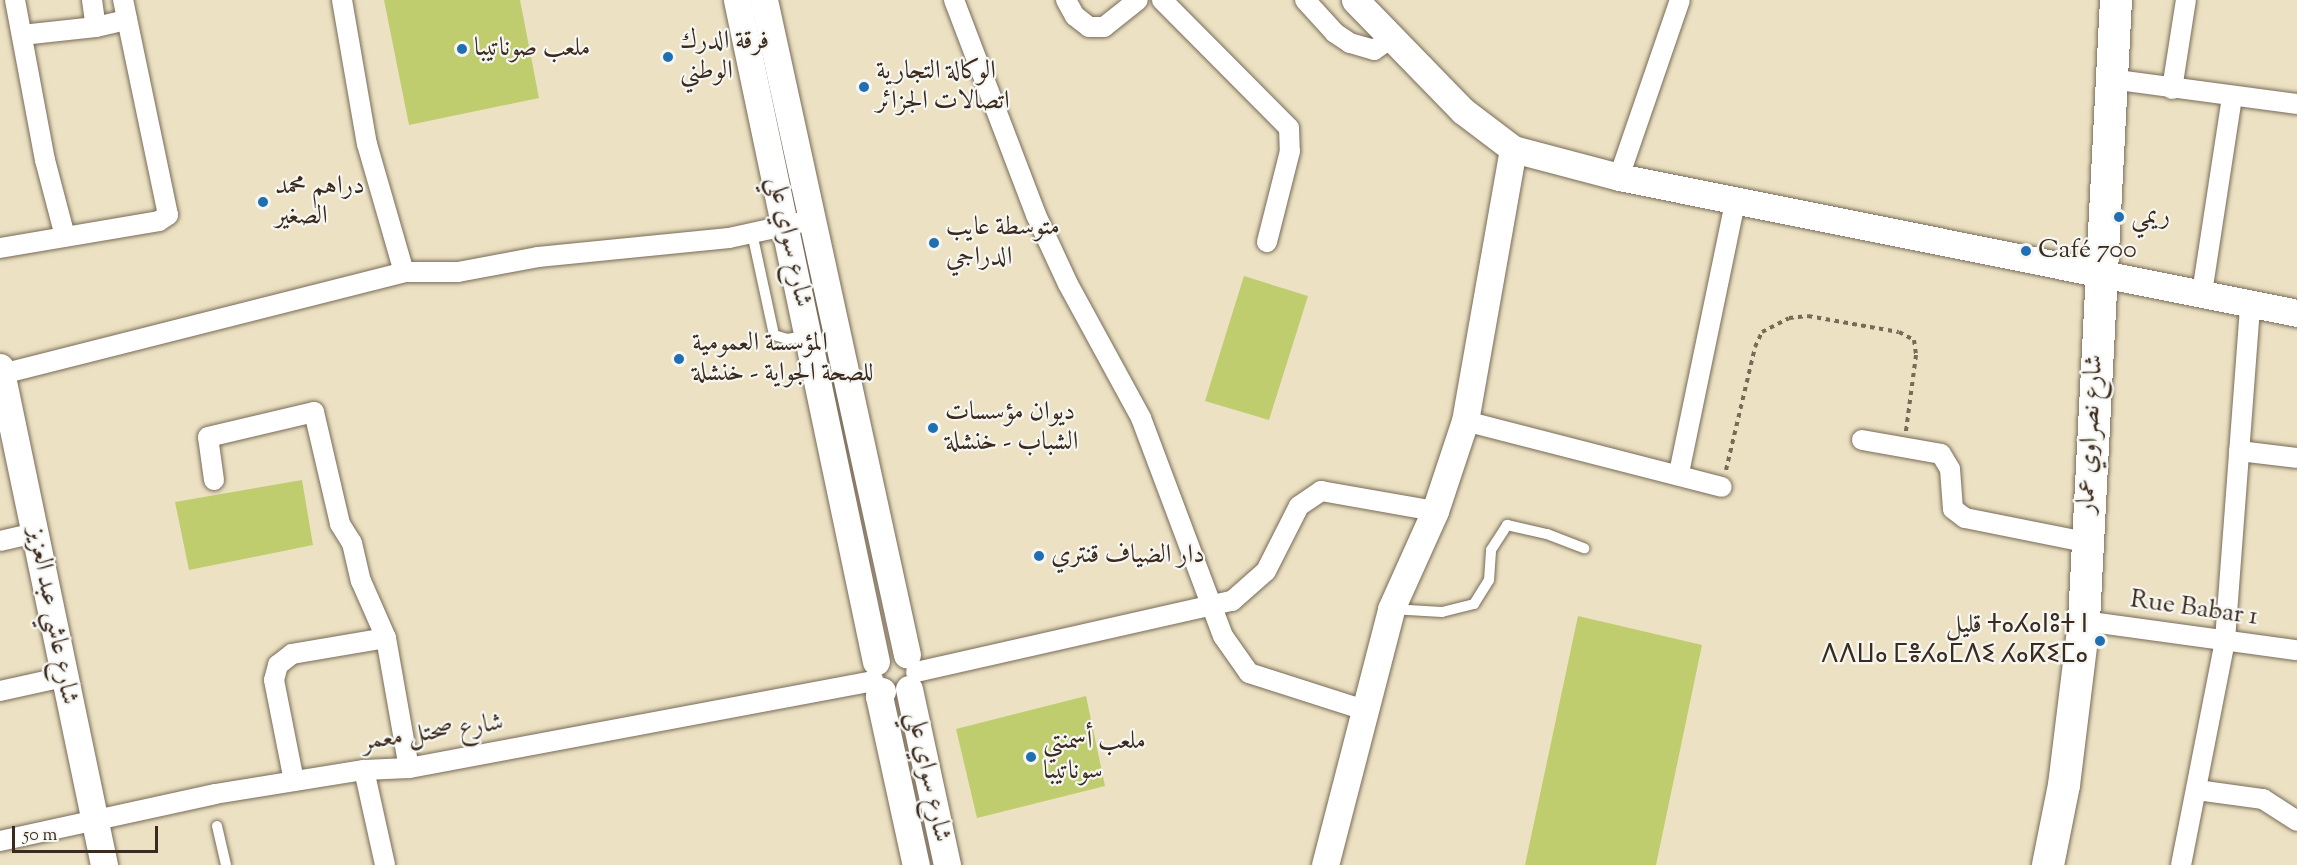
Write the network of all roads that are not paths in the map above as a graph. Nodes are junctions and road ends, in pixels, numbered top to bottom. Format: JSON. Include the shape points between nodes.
{"nodes":[{"id":1,"x":15,"y":0,"type":"edge"},
{"id":2,"x":92,"y":0,"type":"edge"},
{"id":3,"x":123,"y":0,"type":"edge"},
{"id":4,"x":342,"y":0,"type":"edge"},
{"id":5,"x":737,"y":0,"type":"edge"},
{"id":6,"x":764,"y":0,"type":"edge"},
{"id":7,"x":954,"y":0,"type":"edge"},
{"id":8,"x":1066,"y":0,"type":"edge"},
{"id":9,"x":1138,"y":0,"type":"edge"},
{"id":10,"x":1162,"y":0,"type":"edge"},
{"id":11,"x":1305,"y":0,"type":"edge"},
{"id":12,"x":1355,"y":0,"type":"edge"},
{"id":13,"x":1680,"y":0,"type":"edge"},
{"id":14,"x":2116,"y":0,"type":"edge"},
{"id":15,"x":2186,"y":0,"type":"edge"},
{"id":16,"x":127,"y":20,"type":"junction"},
{"id":17,"x":96,"y":27,"type":"junction"},
{"id":18,"x":22,"y":35,"type":"junction"},
{"id":19,"x":1390,"y":39,"type":"junction"},
{"id":20,"x":2110,"y":79,"type":"junction"},
{"id":21,"x":2172,"y":90,"type":"junction"},
{"id":22,"x":2232,"y":96,"type":"junction"},
{"id":23,"x":2297,"y":104,"type":"edge"},
{"id":24,"x":1513,"y":149,"type":"junction"},
{"id":25,"x":1619,"y":177,"type":"junction"},
{"id":26,"x":1736,"y":198,"type":"junction"},
{"id":27,"x":812,"y":219,"type":"junction"},
{"id":28,"x":786,"y":226,"type":"junction"},
{"id":29,"x":752,"y":233,"type":"junction"},
{"id":30,"x":65,"y":236,"type":"junction"},
{"id":31,"x":1267,"y":242,"type":"dead end"},
{"id":32,"x":0,"y":248,"type":"edge"},
{"id":33,"x":404,"y":272,"type":"junction"},
{"id":34,"x":2103,"y":272,"type":"junction"},
{"id":35,"x":2202,"y":294,"type":"junction"},
{"id":36,"x":2250,"y":304,"type":"junction"},
{"id":37,"x":2297,"y":314,"type":"edge"},
{"id":38,"x":808,"y":335,"type":"junction"},
{"id":39,"x":2,"y":383,"type":"edge"},
{"id":40,"x":1465,"y":421,"type":"junction"},
{"id":41,"x":1862,"y":440,"type":"dead end"},
{"id":42,"x":2239,"y":451,"type":"junction"},
{"id":43,"x":2297,"y":458,"type":"edge"},
{"id":44,"x":1679,"y":473,"type":"junction"},
{"id":45,"x":214,"y":480,"type":"dead end"},
{"id":46,"x":1722,"y":487,"type":"road end"},
{"id":47,"x":1435,"y":511,"type":"junction"},
{"id":48,"x":36,"y":533,"type":"junction"},
{"id":49,"x":0,"y":542,"type":"edge"},
{"id":50,"x":2085,"y":542,"type":"junction"},
{"id":51,"x":1584,"y":548,"type":"dead end"},
{"id":52,"x":1214,"y":605,"type":"junction"},
{"id":53,"x":1390,"y":609,"type":"junction"},
{"id":54,"x":2084,"y":621,"type":"junction"},
{"id":55,"x":386,"y":638,"type":"junction"},
{"id":56,"x":2225,"y":640,"type":"junction"},
{"id":57,"x":2297,"y":650,"type":"edge"},
{"id":58,"x":911,"y":672,"type":"junction"},
{"id":59,"x":63,"y":677,"type":"junction"},
{"id":60,"x":877,"y":678,"type":"junction"},
{"id":61,"x":0,"y":691,"type":"edge"},
{"id":62,"x":1364,"y":710,"type":"junction"},
{"id":63,"x":409,"y":768,"type":"junction"},
{"id":64,"x":364,"y":770,"type":"junction"},
{"id":65,"x":294,"y":781,"type":"junction"},
{"id":66,"x":2197,"y":789,"type":"junction"},
{"id":67,"x":2297,"y":821,"type":"edge"},
{"id":68,"x":95,"y":822,"type":"junction"},
{"id":69,"x":217,"y":826,"type":"dead end"},
{"id":70,"x":0,"y":841,"type":"edge"},
{"id":71,"x":104,"y":865,"type":"edge"},
{"id":72,"x":226,"y":865,"type":"edge"},
{"id":73,"x":385,"y":865,"type":"edge"},
{"id":74,"x":916,"y":865,"type":"edge"},
{"id":75,"x":947,"y":865,"type":"edge"},
{"id":76,"x":1325,"y":865,"type":"edge"},
{"id":77,"x":2048,"y":865,"type":"edge"},
{"id":78,"x":2181,"y":865,"type":"edge"}],
"edges":[{"from":1,"to":18,"type":"street"},
{"from":2,"to":17,"type":"street"},
{"from":3,"to":16,"type":"street"},
{"from":4,"to":33,"type":"street","via":[[367,144]]},
{"from":5,"to":28,"type":"main road","name":"شارع سواي علي"},
{"from":6,"to":27,"type":"main road","name":"شارع سواي علي"},
{"from":7,"to":52,"type":"street","via":[[1036,215],[1068,284],[1141,418]]},
{"from":8,"to":9,"type":"street","via":[[1075,16],[1089,27],[1104,27]]},
{"from":10,"to":31,"type":"street","via":[[1289,128],[1290,151]]},
{"from":11,"to":19,"type":"street","via":[[1335,33],[1350,43],[1374,50]]},
{"from":12,"to":19,"type":"main road"},
{"from":13,"to":25,"type":"street"},
{"from":14,"to":20,"type":"main road","name":"شارع نصراوي عمار"},
{"from":15,"to":21,"type":"street"},
{"from":16,"to":17,"type":"street"},
{"from":16,"to":30,"type":"street","via":[[168,215],[159,221]]},
{"from":17,"to":18,"type":"street"},
{"from":18,"to":30,"type":"street","via":[[45,160]]},
{"from":19,"to":24,"type":"main road","via":[[1463,111]]},
{"from":20,"to":21,"type":"street"},
{"from":20,"to":34,"type":"main road","name":"شارع نصراوي عمار"},
{"from":21,"to":22,"type":"street"},
{"from":22,"to":23,"type":"street"},
{"from":22,"to":35,"type":"street"},
{"from":24,"to":25,"type":"main road"},
{"from":24,"to":40,"type":"main road"},
{"from":25,"to":26,"type":"main road"},
{"from":26,"to":34,"type":"main road"},
{"from":26,"to":44,"type":"street"},
{"from":27,"to":28,"type":"street"},
{"from":27,"to":58,"type":"main road","name":"شارع سواي علي"},
{"from":28,"to":29,"type":"street"},
{"from":28,"to":38,"type":"main road","name":"شارع سواي علي"},
{"from":29,"to":33,"type":"street","via":[[538,257],[458,272]]},
{"from":29,"to":38,"type":"lane","via":[[774,335],[787,339]]},
{"from":30,"to":32,"type":"street"},
{"from":33,"to":39,"type":"street"},
{"from":34,"to":35,"type":"main road"},
{"from":34,"to":50,"type":"main road","name":"شارع نصراوي عمار"},
{"from":35,"to":36,"type":"main road"},
{"from":36,"to":37,"type":"main road"},
{"from":36,"to":42,"type":"street"},
{"from":38,"to":60,"type":"main road","name":"شارع سواي علي"},
{"from":39,"to":48,"type":"main road","name":"شارع عاشي عبد العزيز"},
{"from":40,"to":44,"type":"street"},
{"from":40,"to":47,"type":"main road"},
{"from":41,"to":50,"type":"street","via":[[1945,457],[1950,469],[1950,503],[1965,518]]},
{"from":42,"to":43,"type":"street"},
{"from":42,"to":56,"type":"street"},
{"from":44,"to":46,"type":"street"},
{"from":45,"to":55,"type":"street","via":[[208,437],[314,412],[340,524],[352,543],[361,581]]},
{"from":47,"to":52,"type":"street","via":[[1321,492],[1299,506],[1266,571],[1232,601]]},
{"from":47,"to":53,"type":"main road"},
{"from":48,"to":49,"type":"street"},
{"from":48,"to":59,"type":"main road","name":"شارع عاشي عبد العزيز"},
{"from":50,"to":54,"type":"main road","name":"شارع نصراوي عمار"},
{"from":51,"to":53,"type":"lane","via":[[1507,525],[1491,550],[1489,580],[1474,604],[1442,612]]},
{"from":52,"to":58,"type":"street"},
{"from":52,"to":62,"type":"street","via":[[1223,636],[1249,672]]},
{"from":53,"to":62,"type":"main road"},
{"from":54,"to":56,"type":"street","name":"Rue Babar 1"},
{"from":54,"to":77,"type":"main road","name":"شارع نصراوي عمار","via":[[2064,785]]},
{"from":55,"to":63,"type":"street"},
{"from":55,"to":65,"type":"street","via":[[292,654],[278,665],[273,680]]},
{"from":56,"to":57,"type":"street","name":"Rue Babar 1"},
{"from":56,"to":66,"type":"street"},
{"from":58,"to":60,"type":"main road","via":[[899,694]]},
{"from":58,"to":60,"type":"main road","via":[[890,651]]},
{"from":58,"to":75,"type":"main road","name":"شارع سواي علي"},
{"from":59,"to":61,"type":"street"},
{"from":59,"to":68,"type":"main road","name":"شارع عاشي عبد العزيز"},
{"from":60,"to":63,"type":"street","name":"شارع صحتل معمر"},
{"from":60,"to":74,"type":"main road","name":"شارع سواي علي"},
{"from":62,"to":76,"type":"main road"},
{"from":63,"to":64,"type":"street","name":"شارع صحتل معمر"},
{"from":64,"to":65,"type":"street","name":"شارع صحتل معمر"},
{"from":64,"to":73,"type":"street"},
{"from":65,"to":68,"type":"street","name":"شارع صحتل معمر"},
{"from":66,"to":67,"type":"street","via":[[2263,799]]},
{"from":66,"to":78,"type":"street"},
{"from":68,"to":70,"type":"street","name":"شارع صحتل معمر"},
{"from":68,"to":71,"type":"main road","name":"شارع عاشي عبد العزيز"},
{"from":69,"to":72,"type":"lane"}]}
